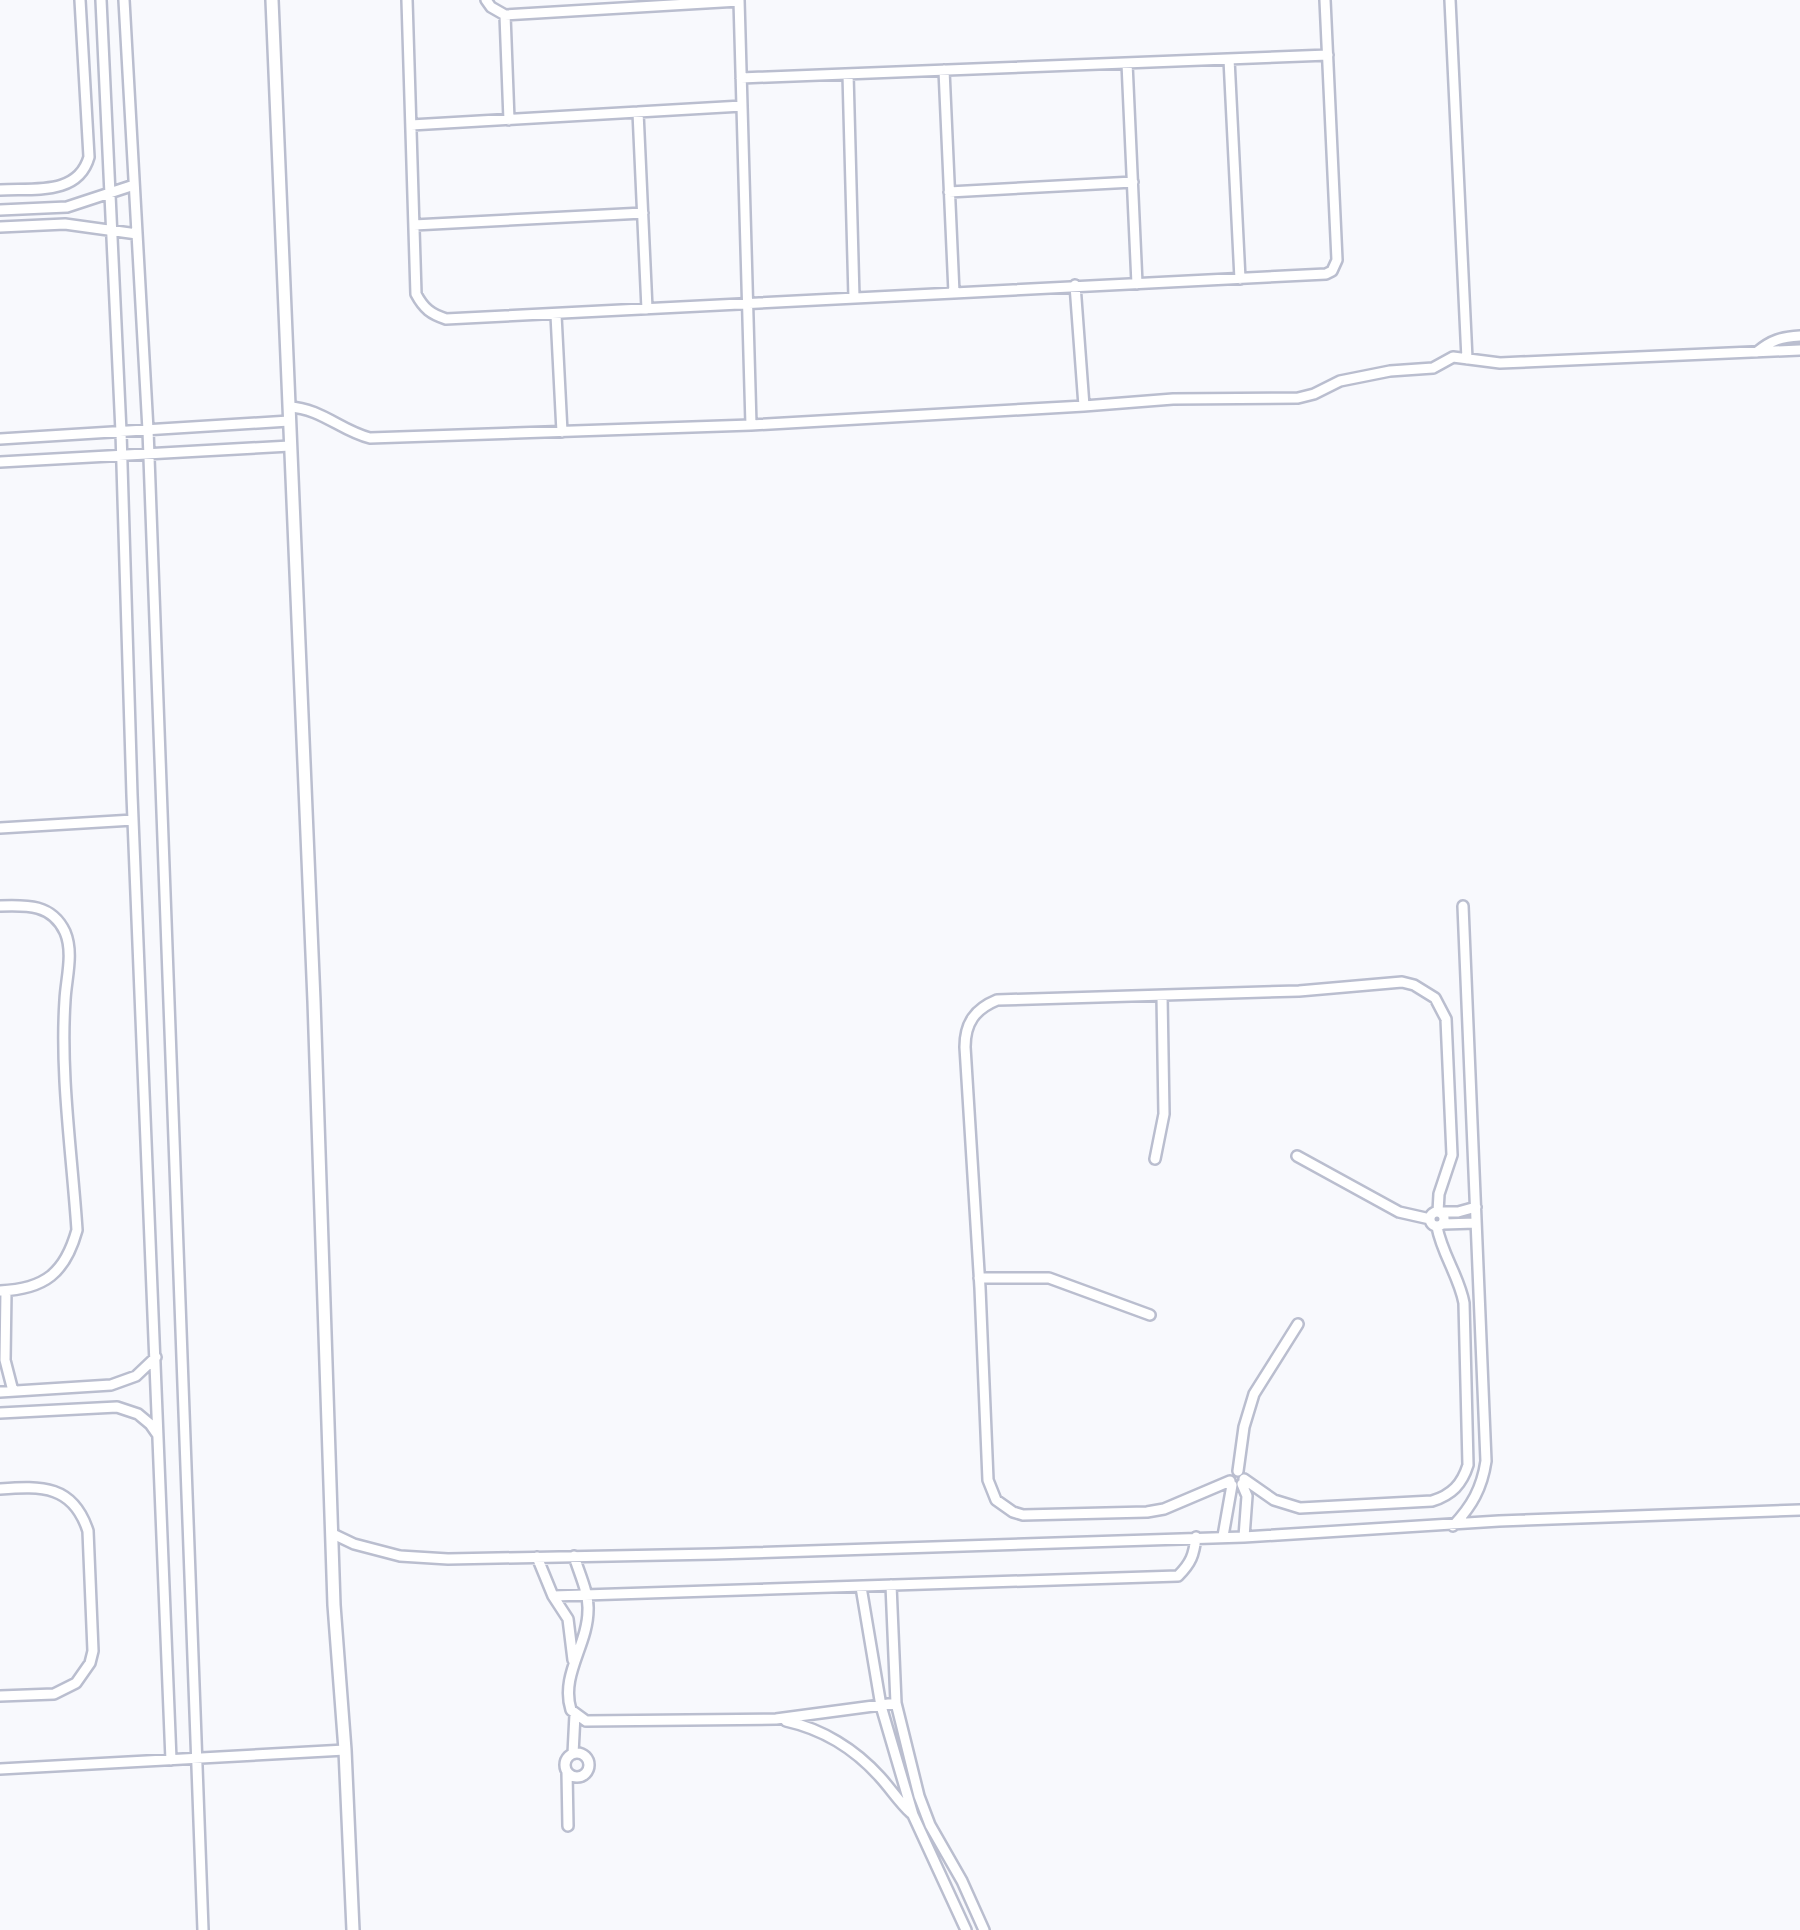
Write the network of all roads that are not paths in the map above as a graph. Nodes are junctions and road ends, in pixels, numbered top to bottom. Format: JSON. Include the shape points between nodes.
{"nodes":[{"id":1,"x":80,"y":0,"type":"edge"},
{"id":2,"x":101,"y":0,"type":"edge"},
{"id":3,"x":124,"y":0,"type":"edge"},
{"id":4,"x":272,"y":0,"type":"edge"},
{"id":5,"x":406,"y":0,"type":"edge"},
{"id":6,"x":486,"y":0,"type":"edge"},
{"id":7,"x":739,"y":0,"type":"edge"},
{"id":8,"x":1325,"y":0,"type":"edge"},
{"id":9,"x":1450,"y":0,"type":"edge"},
{"id":10,"x":505,"y":15,"type":"junction"},
{"id":11,"x":1328,"y":55,"type":"junction"},
{"id":12,"x":1229,"y":59,"type":"junction"},
{"id":13,"x":1127,"y":63,"type":"junction"},
{"id":14,"x":944,"y":70,"type":"junction"},
{"id":15,"x":848,"y":74,"type":"junction"},
{"id":16,"x":741,"y":78,"type":"junction"},
{"id":17,"x":742,"y":106,"type":"junction"},
{"id":18,"x":638,"y":112,"type":"junction"},
{"id":19,"x":509,"y":120,"type":"junction"},
{"id":20,"x":410,"y":125,"type":"junction"},
{"id":21,"x":1133,"y":182,"type":"junction"},
{"id":22,"x":134,"y":185,"type":"junction"},
{"id":23,"x":0,"y":190,"type":"edge"},
{"id":24,"x":949,"y":192,"type":"junction"},
{"id":25,"x":110,"y":194,"type":"junction"},
{"id":26,"x":0,"y":210,"type":"edge"},
{"id":27,"x":643,"y":213,"type":"junction"},
{"id":28,"x":414,"y":225,"type":"junction"},
{"id":29,"x":0,"y":227,"type":"edge"},
{"id":30,"x":111,"y":231,"type":"junction"},
{"id":31,"x":137,"y":234,"type":"junction"},
{"id":32,"x":1240,"y":278,"type":"junction"},
{"id":33,"x":1137,"y":284,"type":"junction"},
{"id":34,"x":1075,"y":286,"type":"junction"},
{"id":35,"x":954,"y":293,"type":"junction"},
{"id":36,"x":854,"y":298,"type":"junction"},
{"id":37,"x":748,"y":304,"type":"junction"},
{"id":38,"x":647,"y":309,"type":"junction"},
{"id":39,"x":556,"y":314,"type":"junction"},
{"id":40,"x":1800,"y":336,"type":"edge"},
{"id":41,"x":1800,"y":350,"type":"edge"},
{"id":42,"x":1757,"y":352,"type":"junction"},
{"id":43,"x":1467,"y":360,"type":"junction"},
{"id":44,"x":1084,"y":406,"type":"junction"},
{"id":45,"x":289,"y":414,"type":"junction"},
{"id":46,"x":751,"y":425,"type":"junction"},
{"id":47,"x":148,"y":430,"type":"junction"},
{"id":48,"x":120,"y":432,"type":"junction"},
{"id":49,"x":562,"y":432,"type":"junction"},
{"id":50,"x":0,"y":439,"type":"edge"},
{"id":51,"x":290,"y":446,"type":"junction"},
{"id":52,"x":147,"y":454,"type":"junction"},
{"id":53,"x":122,"y":456,"type":"junction"},
{"id":54,"x":0,"y":462,"type":"edge"},
{"id":55,"x":133,"y":820,"type":"junction"},
{"id":56,"x":0,"y":828,"type":"edge"},
{"id":57,"x":0,"y":906,"type":"edge"},
{"id":58,"x":1463,"y":906,"type":"dead end"},
{"id":59,"x":1162,"y":996,"type":"junction"},
{"id":60,"x":1298,"y":1156,"type":"dead end"},
{"id":61,"x":1154,"y":1159,"type":"dead end"},
{"id":62,"x":1476,"y":1207,"type":"junction"},
{"id":63,"x":1438,"y":1219,"type":"junction"},
{"id":64,"x":1476,"y":1224,"type":"junction"},
{"id":65,"x":979,"y":1278,"type":"junction"},
{"id":66,"x":3,"y":1291,"type":"edge"},
{"id":67,"x":1150,"y":1315,"type":"dead end"},
{"id":68,"x":1298,"y":1324,"type":"dead end"},
{"id":69,"x":156,"y":1357,"type":"junction"},
{"id":70,"x":0,"y":1392,"type":"edge"},
{"id":71,"x":14,"y":1392,"type":"junction"},
{"id":72,"x":0,"y":1413,"type":"edge"},
{"id":73,"x":159,"y":1437,"type":"junction"},
{"id":74,"x":1237,"y":1480,"type":"junction"},
{"id":75,"x":0,"y":1489,"type":"edge"},
{"id":76,"x":1800,"y":1510,"type":"edge"},
{"id":77,"x":1454,"y":1526,"type":"junction"},
{"id":78,"x":333,"y":1534,"type":"junction"},
{"id":79,"x":1223,"y":1536,"type":"junction"},
{"id":80,"x":1196,"y":1537,"type":"junction"},
{"id":81,"x":1244,"y":1537,"type":"junction"},
{"id":82,"x":574,"y":1556,"type":"junction"},
{"id":83,"x":537,"y":1557,"type":"junction"},
{"id":84,"x":890,"y":1585,"type":"junction"},
{"id":85,"x":861,"y":1587,"type":"junction"},
{"id":86,"x":586,"y":1595,"type":"junction"},
{"id":87,"x":553,"y":1596,"type":"junction"},
{"id":88,"x":574,"y":1663,"type":"junction"},
{"id":89,"x":0,"y":1696,"type":"edge"},
{"id":90,"x":896,"y":1703,"type":"junction"},
{"id":91,"x":881,"y":1706,"type":"junction"},
{"id":92,"x":575,"y":1714,"type":"junction"},
{"id":93,"x":776,"y":1719,"type":"junction"},
{"id":94,"x":345,"y":1750,"type":"junction"},
{"id":95,"x":574,"y":1754,"type":"junction"},
{"id":96,"x":196,"y":1758,"type":"junction"},
{"id":97,"x":171,"y":1760,"type":"junction"},
{"id":98,"x":0,"y":1769,"type":"edge"},
{"id":99,"x":568,"y":1772,"type":"junction"},
{"id":100,"x":913,"y":1815,"type":"junction"},
{"id":101,"x":568,"y":1826,"type":"dead end"},
{"id":102,"x":203,"y":1930,"type":"edge"},
{"id":103,"x":354,"y":1930,"type":"edge"},
{"id":104,"x":966,"y":1930,"type":"edge"},
{"id":105,"x":984,"y":1930,"type":"edge"}],
"edges":[{"from":1,"to":23,"type":"street","via":[[86,166],[59,187]]},
{"from":2,"to":25,"type":"street"},
{"from":3,"to":22,"type":"street"},
{"from":4,"to":45,"type":"street"},
{"from":5,"to":20,"type":"street"},
{"from":6,"to":10,"type":"street"},
{"from":7,"to":10,"type":"street"},
{"from":7,"to":16,"type":"street"},
{"from":8,"to":11,"type":"street"},
{"from":9,"to":43,"type":"street"},
{"from":10,"to":19,"type":"street"},
{"from":11,"to":12,"type":"street"},
{"from":11,"to":32,"type":"street","via":[[1335,266],[1326,274]]},
{"from":12,"to":13,"type":"street"},
{"from":12,"to":32,"type":"street"},
{"from":13,"to":14,"type":"street"},
{"from":13,"to":21,"type":"street"},
{"from":14,"to":15,"type":"street"},
{"from":14,"to":24,"type":"street"},
{"from":15,"to":16,"type":"street"},
{"from":15,"to":36,"type":"street"},
{"from":16,"to":17,"type":"street"},
{"from":17,"to":18,"type":"street"},
{"from":17,"to":37,"type":"street"},
{"from":18,"to":19,"type":"street"},
{"from":18,"to":27,"type":"street"},
{"from":19,"to":20,"type":"street"},
{"from":20,"to":28,"type":"street"},
{"from":21,"to":24,"type":"street"},
{"from":21,"to":33,"type":"street"},
{"from":22,"to":25,"type":"street"},
{"from":22,"to":31,"type":"street"},
{"from":24,"to":35,"type":"street"},
{"from":25,"to":26,"type":"street","via":[[66,206]]},
{"from":25,"to":30,"type":"street"},
{"from":27,"to":28,"type":"street"},
{"from":27,"to":38,"type":"street"},
{"from":28,"to":39,"type":"street","via":[[416,294],[433,315]]},
{"from":29,"to":30,"type":"street","via":[[65,224]]},
{"from":30,"to":31,"type":"street"},
{"from":30,"to":48,"type":"street"},
{"from":31,"to":47,"type":"street"},
{"from":32,"to":33,"type":"street"},
{"from":33,"to":34,"type":"street"},
{"from":34,"to":35,"type":"street"},
{"from":34,"to":44,"type":"street"},
{"from":35,"to":36,"type":"street"},
{"from":36,"to":37,"type":"street"},
{"from":37,"to":38,"type":"street"},
{"from":37,"to":46,"type":"street"},
{"from":38,"to":39,"type":"street"},
{"from":39,"to":49,"type":"street"},
{"from":40,"to":42,"type":"street","via":[[1783,336]]},
{"from":41,"to":42,"type":"street"},
{"from":42,"to":43,"type":"street"},
{"from":43,"to":44,"type":"street","via":[[1453,357],[1433,368],[1347,379],[1298,398]]},
{"from":44,"to":46,"type":"street"},
{"from":45,"to":47,"type":"street"},
{"from":45,"to":49,"type":"street","via":[[316,412],[370,438]]},
{"from":45,"to":51,"type":"street"},
{"from":46,"to":49,"type":"street"},
{"from":47,"to":48,"type":"street"},
{"from":47,"to":52,"type":"street"},
{"from":48,"to":50,"type":"street"},
{"from":48,"to":53,"type":"street"},
{"from":51,"to":52,"type":"street"},
{"from":51,"to":78,"type":"street"},
{"from":52,"to":53,"type":"street"},
{"from":52,"to":96,"type":"street"},
{"from":53,"to":54,"type":"street"},
{"from":53,"to":55,"type":"street"},
{"from":55,"to":56,"type":"street"},
{"from":55,"to":69,"type":"street"},
{"from":57,"to":66,"type":"street","via":[[47,911],[70,949],[64,1039],[77,1230],[59,1270],[41,1283]]},
{"from":58,"to":62,"type":"street"},
{"from":59,"to":61,"type":"street","via":[[1164,1114]]},
{"from":59,"to":63,"type":"street","via":[[1402,982],[1425,990],[1446,1019],[1452,1155]]},
{"from":59,"to":65,"type":"street","via":[[998,1000],[969,1022]]},
{"from":60,"to":63,"type":"street","via":[[1399,1212]]},
{"from":62,"to":63,"type":"street"},
{"from":62,"to":64,"type":"street"},
{"from":63,"to":64,"type":"street"},
{"from":63,"to":74,"type":"street","via":[[1464,1303],[1468,1464],[1460,1484],[1432,1501],[1300,1508]]},
{"from":64,"to":77,"type":"street","via":[[1486,1461],[1476,1497]]},
{"from":65,"to":67,"type":"street","via":[[1049,1278]]},
{"from":65,"to":74,"type":"street","via":[[988,1480],[1004,1507],[1024,1514],[1156,1511]]},
{"from":66,"to":71,"type":"street","via":[[6,1368]]},
{"from":68,"to":74,"type":"street","via":[[1254,1394]]},
{"from":69,"to":71,"type":"street","via":[[120,1383]]},
{"from":69,"to":73,"type":"street"},
{"from":70,"to":71,"type":"street"},
{"from":72,"to":73,"type":"street","via":[[118,1407],[144,1418]]},
{"from":73,"to":97,"type":"street"},
{"from":74,"to":79,"type":"street"},
{"from":74,"to":81,"type":"street","via":[[1247,1496]]},
{"from":75,"to":89,"type":"street","via":[[55,1491],[84,1518],[92,1651],[84,1674],[66,1690]]},
{"from":76,"to":77,"type":"street"},
{"from":77,"to":81,"type":"street"},
{"from":78,"to":83,"type":"street","via":[[412,1558]]},
{"from":78,"to":94,"type":"street"},
{"from":79,"to":80,"type":"street"},
{"from":79,"to":81,"type":"street"},
{"from":80,"to":82,"type":"street"},
{"from":80,"to":84,"type":"street","via":[[1194,1556],[1178,1576]]},
{"from":82,"to":83,"type":"street"},
{"from":82,"to":86,"type":"street"},
{"from":83,"to":87,"type":"street"},
{"from":84,"to":85,"type":"street"},
{"from":84,"to":90,"type":"street"},
{"from":85,"to":86,"type":"street"},
{"from":85,"to":91,"type":"street"},
{"from":86,"to":87,"type":"street"},
{"from":86,"to":88,"type":"street","via":[[588,1616]]},
{"from":87,"to":88,"type":"street","via":[[568,1619]]},
{"from":88,"to":92,"type":"street","via":[[568,1695]]},
{"from":90,"to":91,"type":"street"},
{"from":90,"to":105,"type":"street","via":[[924,1810]]},
{"from":91,"to":93,"type":"street"},
{"from":91,"to":100,"type":"street"},
{"from":92,"to":93,"type":"street","via":[[592,1722]]},
{"from":92,"to":95,"type":"street"},
{"from":93,"to":100,"type":"street","via":[[824,1734],[853,1752]]},
{"from":94,"to":96,"type":"street"},
{"from":94,"to":103,"type":"street"},
{"from":95,"to":99,"type":"street","via":[[565,1764]]},
{"from":95,"to":99,"type":"street","via":[[588,1766],[580,1776]]},
{"from":96,"to":97,"type":"street"},
{"from":96,"to":102,"type":"street"},
{"from":97,"to":98,"type":"street"},
{"from":99,"to":101,"type":"street"},
{"from":100,"to":104,"type":"street"}]}
